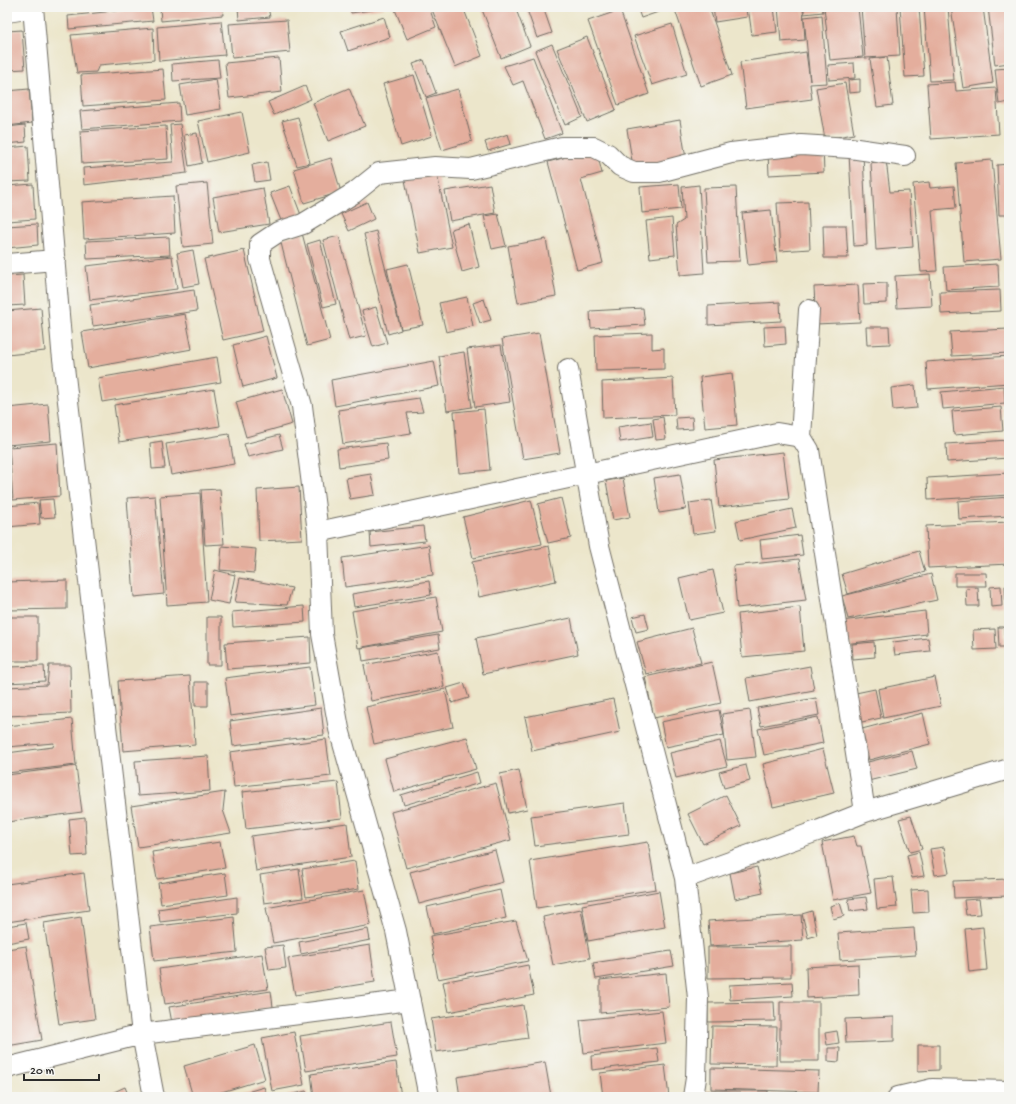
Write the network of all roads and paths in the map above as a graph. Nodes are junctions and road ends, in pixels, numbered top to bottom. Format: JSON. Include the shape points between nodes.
{"nodes":[{"id":1,"x":33,"y":7,"type":"edge"},
{"id":2,"x":7,"y":12,"type":"edge"},
{"id":3,"x":905,"y":156,"type":"dead end"},
{"id":4,"x":56,"y":260,"type":"junction"},
{"id":5,"x":7,"y":264,"type":"edge"},
{"id":6,"x":809,"y":310,"type":"dead end"},
{"id":7,"x":568,"y":369,"type":"dead end"},
{"id":8,"x":801,"y":437,"type":"junction"},
{"id":9,"x":586,"y":475,"type":"junction"},
{"id":10,"x":318,"y":532,"type":"junction"},
{"id":11,"x":1009,"y":769,"type":"edge"},
{"id":12,"x":865,"y":812,"type":"junction"},
{"id":13,"x":685,"y":878,"type":"junction"},
{"id":14,"x":410,"y":1000,"type":"junction"},
{"id":15,"x":142,"y":1034,"type":"junction"},
{"id":16,"x":7,"y":1068,"type":"edge"},
{"id":17,"x":1009,"y":1091,"type":"edge"},
{"id":18,"x":154,"y":1097,"type":"edge"},
{"id":19,"x":429,"y":1097,"type":"edge"},
{"id":20,"x":694,"y":1097,"type":"edge"},
{"id":21,"x":898,"y":1097,"type":"edge"}],
"edges":[{"from":1,"to":2,"type":"street"},
{"from":1,"to":4,"type":"street"},
{"from":3,"to":10,"type":"street","via":[[850,148],[801,145],[731,153],[659,172],[634,172],[620,166],[608,154],[594,147],[562,147],[471,169],[435,167],[379,173],[354,193],[303,224],[278,232],[260,244],[260,259],[302,406]]},
{"from":4,"to":5,"type":"street"},
{"from":4,"to":15,"type":"street","via":[[62,350]]},
{"from":6,"to":8,"type":"street"},
{"from":7,"to":9,"type":"street"},
{"from":8,"to":9,"type":"street","via":[[777,433]]},
{"from":8,"to":12,"type":"street","via":[[809,450]]},
{"from":9,"to":10,"type":"street"},
{"from":9,"to":13,"type":"street","via":[[599,546]]},
{"from":10,"to":14,"type":"street","via":[[322,634],[339,729],[396,931]]},
{"from":11,"to":12,"type":"street"},
{"from":12,"to":13,"type":"street"},
{"from":13,"to":20,"type":"street","via":[[698,998]]},
{"from":14,"to":15,"type":"street"},
{"from":14,"to":19,"type":"street"},
{"from":15,"to":16,"type":"street"},
{"from":15,"to":18,"type":"street"},
{"from":17,"to":21,"type":"street","via":[[932,1089]]}]}
